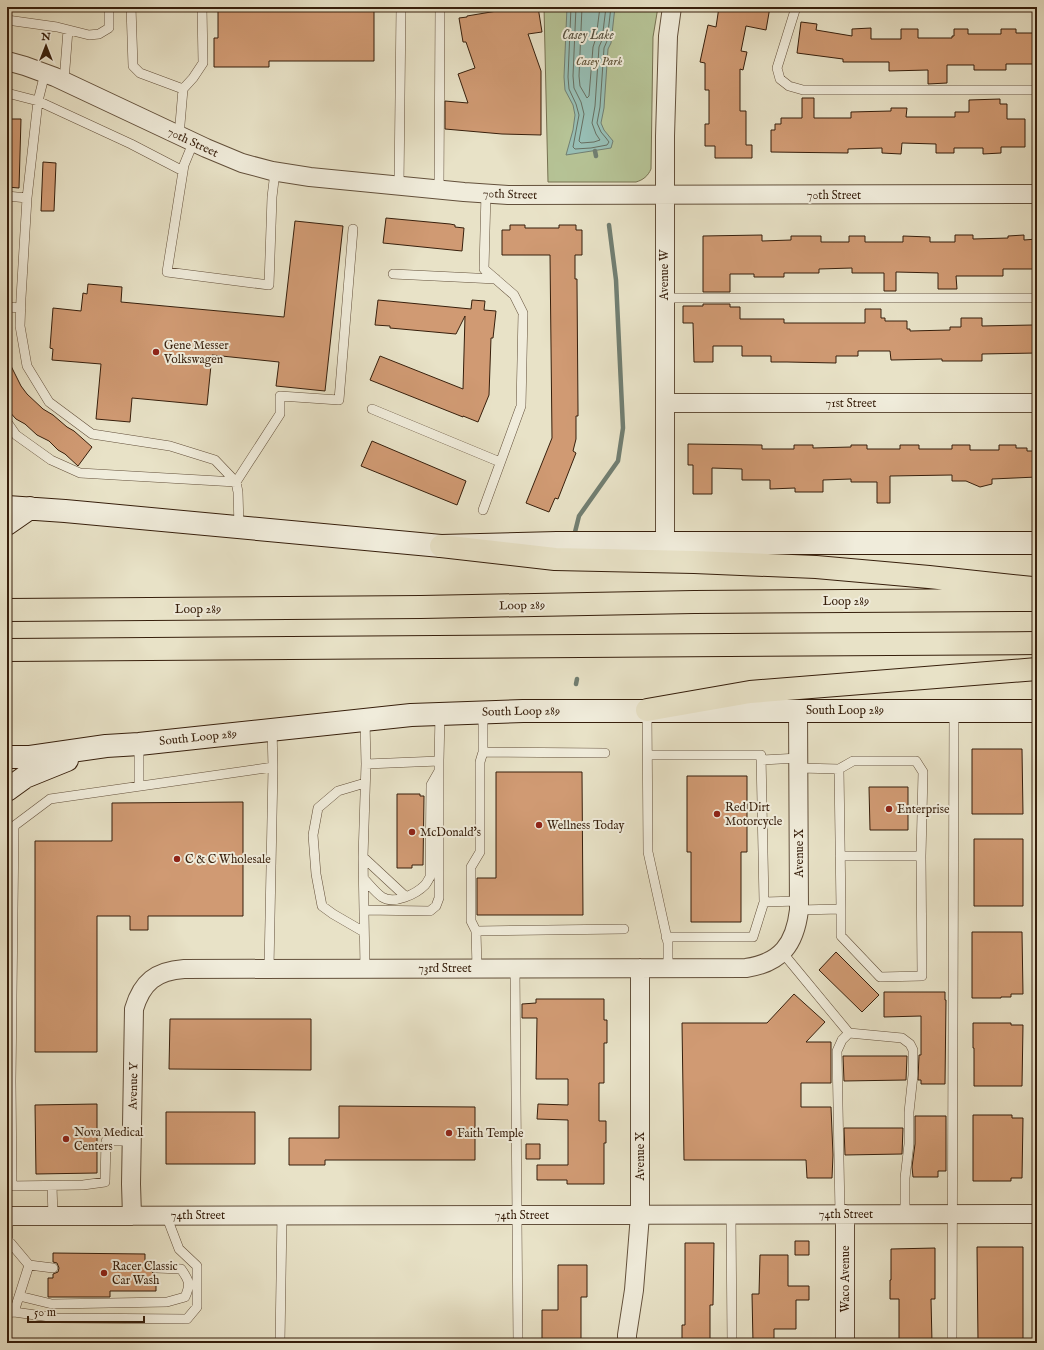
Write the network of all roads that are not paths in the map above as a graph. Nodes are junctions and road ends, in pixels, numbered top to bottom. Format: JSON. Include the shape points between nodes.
{"nodes":[{"id":1,"x":109,"y":7,"type":"edge"},
{"id":2,"x":131,"y":7,"type":"edge"},
{"id":3,"x":202,"y":7,"type":"edge"},
{"id":4,"x":401,"y":7,"type":"edge"},
{"id":5,"x":440,"y":7,"type":"edge"},
{"id":6,"x":672,"y":7,"type":"edge"},
{"id":7,"x":796,"y":7,"type":"edge"},
{"id":8,"x":7,"y":20,"type":"edge"},
{"id":9,"x":68,"y":30,"type":"junction"},
{"id":10,"x":7,"y":61,"type":"edge"},
{"id":11,"x":45,"y":73,"type":"junction"},
{"id":12,"x":64,"y":81,"type":"junction"},
{"id":13,"x":182,"y":89,"type":"junction"},
{"id":14,"x":1037,"y":90,"type":"edge"},
{"id":15,"x":7,"y":93,"type":"edge"},
{"id":16,"x":38,"y":101,"type":"junction"},
{"id":17,"x":186,"y":139,"type":"junction"},
{"id":18,"x":183,"y":171,"type":"junction"},
{"id":19,"x":275,"y":172,"type":"junction"},
{"id":20,"x":399,"y":186,"type":"junction"},
{"id":21,"x":439,"y":190,"type":"junction"},
{"id":22,"x":486,"y":193,"type":"junction"},
{"id":23,"x":1037,"y":194,"type":"edge"},
{"id":24,"x":665,"y":195,"type":"junction"},
{"id":25,"x":7,"y":196,"type":"edge"},
{"id":26,"x":27,"y":198,"type":"junction"},
{"id":27,"x":353,"y":229,"type":"dead end"},
{"id":28,"x":393,"y":274,"type":"dead end"},
{"id":29,"x":496,"y":279,"type":"junction"},
{"id":30,"x":664,"y":298,"type":"junction"},
{"id":31,"x":1037,"y":298,"type":"edge"},
{"id":32,"x":7,"y":307,"type":"edge"},
{"id":33,"x":20,"y":308,"type":"junction"},
{"id":34,"x":1037,"y":403,"type":"edge"},
{"id":35,"x":666,"y":404,"type":"junction"},
{"id":36,"x":372,"y":409,"type":"dead end"},
{"id":37,"x":7,"y":422,"type":"edge"},
{"id":38,"x":500,"y":462,"type":"junction"},
{"id":39,"x":236,"y":482,"type":"junction"},
{"id":40,"x":7,"y":499,"type":"edge"},
{"id":41,"x":7,"y":507,"type":"edge"},
{"id":42,"x":30,"y":508,"type":"junction"},
{"id":43,"x":483,"y":510,"type":"dead end"},
{"id":44,"x":7,"y":524,"type":"edge"},
{"id":45,"x":239,"y":527,"type":"junction"},
{"id":46,"x":665,"y":543,"type":"junction"},
{"id":47,"x":1037,"y":544,"type":"edge"},
{"id":48,"x":441,"y":546,"type":"junction"},
{"id":49,"x":1037,"y":589,"type":"edge"},
{"id":50,"x":1037,"y":600,"type":"edge"},
{"id":51,"x":7,"y":610,"type":"edge"},
{"id":52,"x":1037,"y":643,"type":"edge"},
{"id":53,"x":7,"y":650,"type":"edge"},
{"id":54,"x":1037,"y":669,"type":"edge"},
{"id":55,"x":647,"y":710,"type":"junction"},
{"id":56,"x":798,"y":710,"type":"junction"},
{"id":57,"x":954,"y":710,"type":"junction"},
{"id":58,"x":1037,"y":711,"type":"edge"},
{"id":59,"x":483,"y":712,"type":"junction"},
{"id":60,"x":440,"y":714,"type":"junction"},
{"id":61,"x":365,"y":720,"type":"junction"},
{"id":62,"x":272,"y":729,"type":"junction"},
{"id":63,"x":140,"y":744,"type":"junction"},
{"id":64,"x":106,"y":746,"type":"junction"},
{"id":65,"x":7,"y":750,"type":"edge"},
{"id":66,"x":483,"y":752,"type":"junction"},
{"id":67,"x":605,"y":753,"type":"dead end"},
{"id":68,"x":648,"y":755,"type":"junction"},
{"id":69,"x":7,"y":757,"type":"edge"},
{"id":70,"x":30,"y":757,"type":"junction"},
{"id":71,"x":761,"y":760,"type":"junction"},
{"id":72,"x":799,"y":763,"type":"junction"},
{"id":73,"x":366,"y":764,"type":"junction"},
{"id":74,"x":439,"y":766,"type":"junction"},
{"id":75,"x":273,"y":767,"type":"junction"},
{"id":76,"x":839,"y":769,"type":"junction"},
{"id":77,"x":365,"y":783,"type":"junction"},
{"id":78,"x":139,"y":786,"type":"junction"},
{"id":79,"x":7,"y":790,"type":"edge"},
{"id":80,"x":14,"y":826,"type":"junction"},
{"id":81,"x":7,"y":838,"type":"edge"},
{"id":82,"x":363,"y":856,"type":"junction"},
{"id":83,"x":840,"y":856,"type":"junction"},
{"id":84,"x":921,"y":856,"type":"junction"},
{"id":85,"x":364,"y":879,"type":"junction"},
{"id":86,"x":405,"y":896,"type":"junction"},
{"id":87,"x":764,"y":902,"type":"junction"},
{"id":88,"x":799,"y":906,"type":"junction"},
{"id":89,"x":841,"y":909,"type":"junction"},
{"id":90,"x":364,"y":910,"type":"junction"},
{"id":91,"x":624,"y":930,"type":"dead end"},
{"id":92,"x":476,"y":931,"type":"junction"},
{"id":93,"x":364,"y":932,"type":"junction"},
{"id":94,"x":666,"y":937,"type":"junction"},
{"id":95,"x":782,"y":952,"type":"junction"},
{"id":96,"x":268,"y":968,"type":"junction"},
{"id":97,"x":365,"y":968,"type":"junction"},
{"id":98,"x":477,"y":968,"type":"junction"},
{"id":99,"x":515,"y":968,"type":"junction"},
{"id":100,"x":640,"y":968,"type":"junction"},
{"id":101,"x":668,"y":968,"type":"junction"},
{"id":102,"x":746,"y":968,"type":"joint"},
{"id":103,"x":147,"y":983,"type":"joint"},
{"id":104,"x":849,"y":1033,"type":"junction"},
{"id":105,"x":132,"y":1141,"type":"junction"},
{"id":106,"x":10,"y":1186,"type":"edge"},
{"id":107,"x":52,"y":1186,"type":"junction"},
{"id":108,"x":517,"y":1214,"type":"junction"},
{"id":109,"x":640,"y":1214,"type":"junction"},
{"id":110,"x":731,"y":1214,"type":"junction"},
{"id":111,"x":842,"y":1214,"type":"junction"},
{"id":112,"x":905,"y":1214,"type":"junction"},
{"id":113,"x":953,"y":1214,"type":"junction"},
{"id":114,"x":1037,"y":1214,"type":"edge"},
{"id":115,"x":166,"y":1215,"type":"junction"},
{"id":116,"x":282,"y":1215,"type":"junction"},
{"id":117,"x":8,"y":1216,"type":"edge"},
{"id":118,"x":53,"y":1216,"type":"junction"},
{"id":119,"x":132,"y":1216,"type":"junction"},
{"id":120,"x":8,"y":1240,"type":"edge"},
{"id":121,"x":29,"y":1265,"type":"junction"},
{"id":122,"x":53,"y":1268,"type":"dead end"},
{"id":123,"x":156,"y":1268,"type":"dead end"},
{"id":124,"x":19,"y":1296,"type":"junction"},
{"id":125,"x":9,"y":1311,"type":"edge"},
{"id":126,"x":280,"y":1343,"type":"edge"},
{"id":127,"x":518,"y":1343,"type":"edge"},
{"id":128,"x":627,"y":1343,"type":"edge"},
{"id":129,"x":732,"y":1343,"type":"edge"},
{"id":130,"x":844,"y":1343,"type":"edge"},
{"id":131,"x":952,"y":1343,"type":"edge"}],
"edges":[{"from":1,"to":9,"type":"lane","via":[[109,28],[99,34],[89,35]]},
{"from":2,"to":13,"type":"lane","via":[[133,66],[140,73]]},
{"from":3,"to":13,"type":"lane","via":[[203,63]]},
{"from":4,"to":20,"type":"lane"},
{"from":5,"to":21,"type":"lane"},
{"from":6,"to":24,"type":"street","name":"Avenue W","via":[[668,36]]},
{"from":7,"to":14,"type":"lane","via":[[777,68],[780,79],[789,86],[803,90]]},
{"from":8,"to":9,"type":"lane"},
{"from":9,"to":12,"type":"lane"},
{"from":10,"to":11,"type":"street","name":"70th Street"},
{"from":11,"to":12,"type":"street","name":"70th Street"},
{"from":11,"to":16,"type":"lane"},
{"from":12,"to":17,"type":"street","name":"70th Street"},
{"from":13,"to":17,"type":"lane"},
{"from":15,"to":16,"type":"lane"},
{"from":16,"to":18,"type":"lane"},
{"from":16,"to":26,"type":"lane"},
{"from":17,"to":18,"type":"lane"},
{"from":17,"to":19,"type":"street","name":"70th Street","via":[[242,163]]},
{"from":18,"to":19,"type":"lane","via":[[167,272],[268,285]]},
{"from":19,"to":20,"type":"street","name":"70th Street"},
{"from":20,"to":21,"type":"street","name":"70th Street"},
{"from":21,"to":22,"type":"street","name":"70th Street"},
{"from":22,"to":24,"type":"street","name":"70th Street"},
{"from":22,"to":29,"type":"lane","via":[[484,269]]},
{"from":23,"to":24,"type":"street","name":"70th Street"},
{"from":24,"to":30,"type":"street","name":"Avenue W"},
{"from":25,"to":26,"type":"lane"},
{"from":26,"to":33,"type":"lane"},
{"from":27,"to":39,"type":"lane","via":[[339,400],[280,396],[280,414]]},
{"from":28,"to":29,"type":"lane"},
{"from":29,"to":38,"type":"lane","via":[[514,295],[523,313],[521,406]]},
{"from":30,"to":31,"type":"lane"},
{"from":30,"to":35,"type":"street","name":"Avenue W"},
{"from":32,"to":33,"type":"lane"},
{"from":33,"to":39,"type":"lane","via":[[20,326],[27,366],[49,402],[92,434],[170,446],[215,460]]},
{"from":34,"to":35,"type":"street","name":"71st Street"},
{"from":35,"to":46,"type":"street","name":"Avenue W"},
{"from":36,"to":38,"type":"lane"},
{"from":37,"to":39,"type":"lane","via":[[16,434],[51,460],[80,473]]},
{"from":38,"to":43,"type":"lane"},
{"from":39,"to":45,"type":"lane"},
{"from":40,"to":42,"type":"main road"},
{"from":41,"to":42,"type":"main road"},
{"from":42,"to":44,"type":"main road"},
{"from":42,"to":45,"type":"main road"},
{"from":45,"to":48,"type":"main road"},
{"from":46,"to":47,"type":"main road"},
{"from":46,"to":48,"type":"main road"},
{"from":48,"to":49,"type":"highway","via":[[555,559],[816,567]]},
{"from":50,"to":51,"type":"highway","name":"Loop 289"},
{"from":52,"to":53,"type":"highway"},
{"from":54,"to":55,"type":"highway","via":[[750,692]]},
{"from":55,"to":56,"type":"main road","name":"South Loop 289"},
{"from":55,"to":59,"type":"main road","name":"South Loop 289"},
{"from":55,"to":68,"type":"lane"},
{"from":56,"to":57,"type":"main road","name":"South Loop 289"},
{"from":56,"to":72,"type":"street","name":"Avenue X"},
{"from":57,"to":58,"type":"main road","name":"South Loop 289"},
{"from":57,"to":113,"type":"lane"},
{"from":59,"to":60,"type":"main road","name":"South Loop 289"},
{"from":59,"to":66,"type":"lane"},
{"from":60,"to":61,"type":"main road","name":"South Loop 289"},
{"from":60,"to":74,"type":"lane"},
{"from":61,"to":62,"type":"main road","name":"South Loop 289"},
{"from":61,"to":73,"type":"lane"},
{"from":62,"to":63,"type":"main road","name":"South Loop 289"},
{"from":62,"to":75,"type":"lane"},
{"from":63,"to":64,"type":"main road","name":"South Loop 289"},
{"from":63,"to":78,"type":"lane"},
{"from":64,"to":70,"type":"main road","name":"South Loop 289"},
{"from":64,"to":79,"type":"main road","via":[[25,777]]},
{"from":65,"to":70,"type":"main road"},
{"from":66,"to":67,"type":"lane"},
{"from":66,"to":92,"type":"lane","via":[[480,762],[480,852],[471,867],[471,921]]},
{"from":68,"to":71,"type":"lane","via":[[761,755]]},
{"from":68,"to":94,"type":"lane","via":[[648,852]]},
{"from":69,"to":70,"type":"main road","name":"South Loop 289"},
{"from":71,"to":72,"type":"lane"},
{"from":71,"to":87,"type":"lane"},
{"from":72,"to":76,"type":"lane"},
{"from":72,"to":88,"type":"street","name":"Avenue X"},
{"from":73,"to":74,"type":"lane"},
{"from":73,"to":77,"type":"lane"},
{"from":74,"to":86,"type":"lane","via":[[430,785],[430,877],[418,891]]},
{"from":74,"to":90,"type":"lane","via":[[439,898],[436,906],[430,911]]},
{"from":75,"to":78,"type":"lane"},
{"from":75,"to":96,"type":"lane"},
{"from":76,"to":83,"type":"lane"},
{"from":76,"to":84,"type":"lane","via":[[852,761],[916,761],[923,772]]},
{"from":77,"to":82,"type":"lane"},
{"from":77,"to":93,"type":"lane","via":[[338,791],[318,808],[313,835],[322,906]]},
{"from":78,"to":80,"type":"lane","via":[[50,799]]},
{"from":80,"to":81,"type":"lane"},
{"from":80,"to":106,"type":"lane"},
{"from":82,"to":85,"type":"lane"},
{"from":82,"to":86,"type":"lane"},
{"from":83,"to":84,"type":"lane"},
{"from":83,"to":89,"type":"lane"},
{"from":84,"to":89,"type":"lane","via":[[922,976],[880,977],[841,936]]},
{"from":85,"to":86,"type":"lane","via":[[388,900]]},
{"from":85,"to":90,"type":"lane"},
{"from":87,"to":88,"type":"lane"},
{"from":87,"to":94,"type":"lane","via":[[753,937]]},
{"from":88,"to":89,"type":"lane"},
{"from":88,"to":95,"type":"street","name":"Avenue X","via":[[793,937]]},
{"from":90,"to":93,"type":"lane"},
{"from":91,"to":92,"type":"lane"},
{"from":92,"to":98,"type":"lane"},
{"from":93,"to":97,"type":"lane"},
{"from":94,"to":101,"type":"lane"},
{"from":95,"to":102,"type":"street","name":"Avenue X","via":[[767,963]]},
{"from":95,"to":104,"type":"lane"},
{"from":96,"to":97,"type":"street","name":"73rd Street"},
{"from":96,"to":103,"type":"street","name":"73rd Street","via":[[172,970]]},
{"from":97,"to":98,"type":"street","name":"73rd Street"},
{"from":98,"to":99,"type":"street","name":"73rd Street"},
{"from":99,"to":100,"type":"street","name":"73rd Street"},
{"from":99,"to":108,"type":"lane"},
{"from":100,"to":101,"type":"street","name":"73rd Street"},
{"from":100,"to":109,"type":"street","name":"Avenue X"},
{"from":101,"to":102,"type":"street","name":"73rd Street"},
{"from":103,"to":105,"type":"street","name":"Avenue Y","via":[[134,1009]]},
{"from":104,"to":111,"type":"lane","via":[[842,1040],[838,1051]]},
{"from":104,"to":112,"type":"lane","via":[[902,1038],[913,1050]]},
{"from":105,"to":107,"type":"lane","via":[[106,1141],[105,1182]]},
{"from":105,"to":119,"type":"street","name":"Avenue Y"},
{"from":106,"to":107,"type":"lane"},
{"from":107,"to":118,"type":"lane"},
{"from":108,"to":109,"type":"street","name":"74th Street"},
{"from":108,"to":116,"type":"street","name":"74th Street"},
{"from":108,"to":127,"type":"lane"},
{"from":109,"to":110,"type":"street","name":"74th Street"},
{"from":109,"to":128,"type":"street","name":"Avenue X"},
{"from":110,"to":111,"type":"street","name":"74th Street"},
{"from":110,"to":129,"type":"lane"},
{"from":111,"to":112,"type":"street","name":"74th Street"},
{"from":111,"to":130,"type":"street","name":"Waco Avenue"},
{"from":112,"to":113,"type":"street","name":"74th Street"},
{"from":113,"to":114,"type":"street","name":"74th Street"},
{"from":113,"to":131,"type":"lane"},
{"from":115,"to":116,"type":"street","name":"74th Street"},
{"from":115,"to":119,"type":"street","name":"74th Street"},
{"from":115,"to":125,"type":"lane","via":[[179,1249],[197,1266],[197,1307],[188,1319],[57,1318]]},
{"from":116,"to":126,"type":"lane"},
{"from":117,"to":118,"type":"street","name":"74th Street"},
{"from":117,"to":120,"type":"lane"},
{"from":118,"to":119,"type":"street","name":"74th Street"},
{"from":120,"to":121,"type":"lane"},
{"from":121,"to":122,"type":"lane"},
{"from":121,"to":124,"type":"lane"},
{"from":123,"to":124,"type":"lane","via":[[181,1269],[189,1279],[185,1297],[167,1302],[52,1304]]},
{"from":124,"to":125,"type":"lane"}]}
